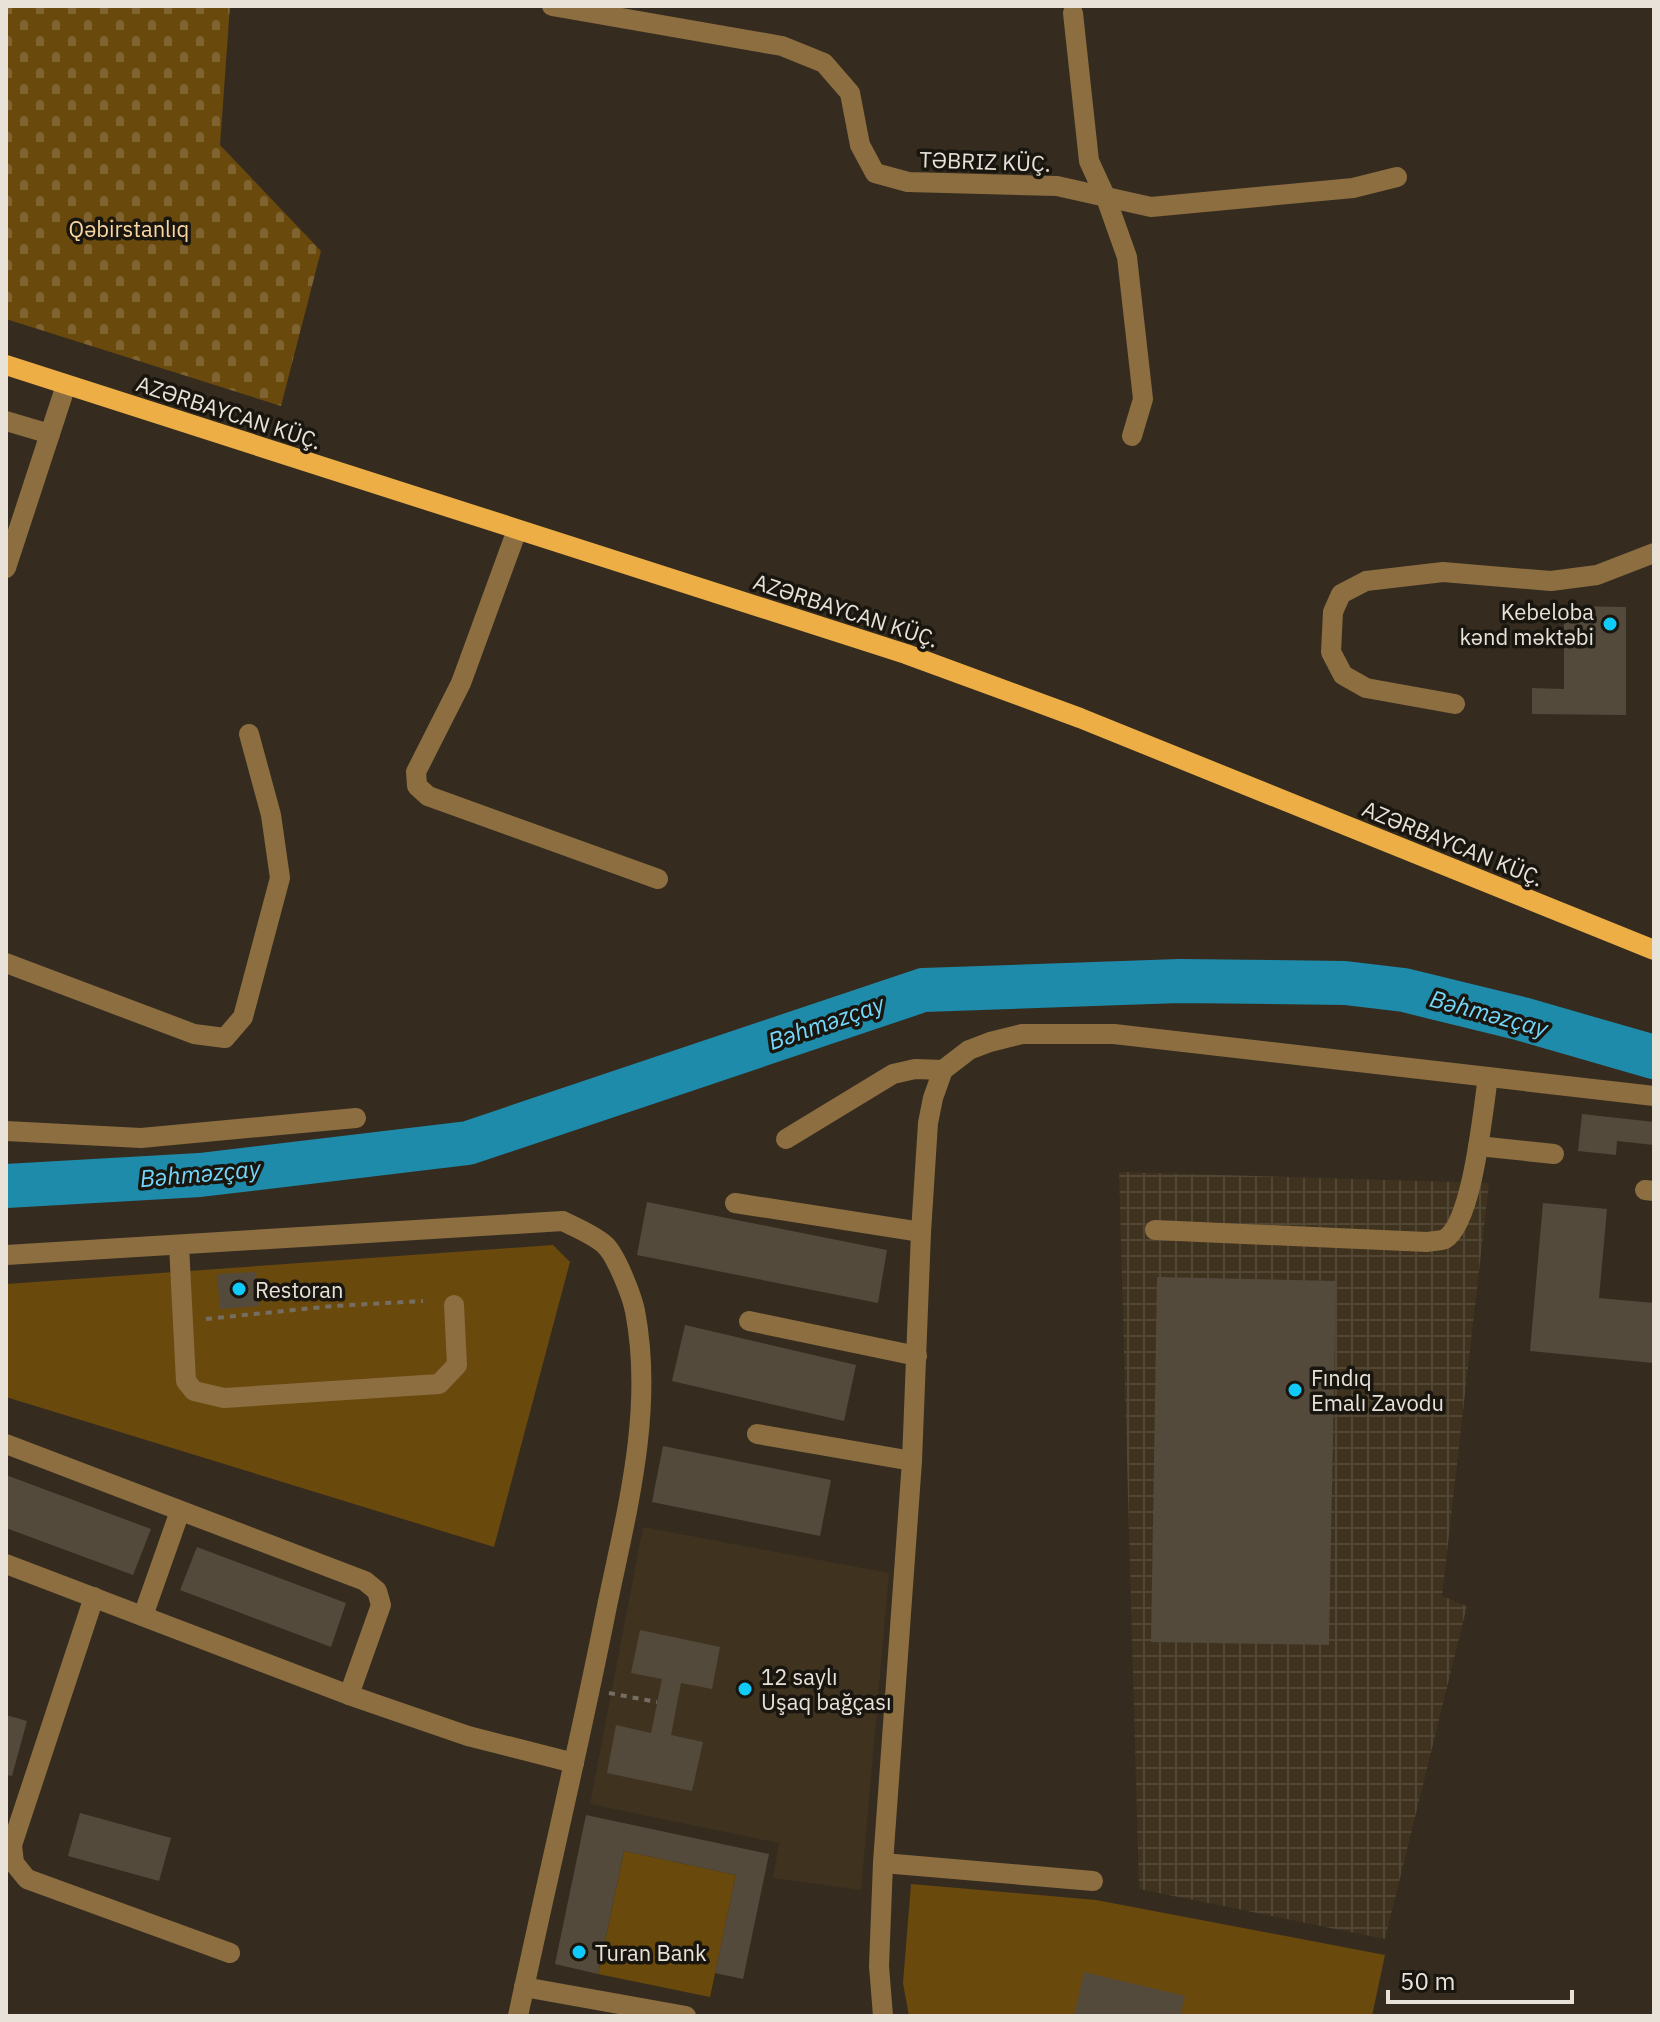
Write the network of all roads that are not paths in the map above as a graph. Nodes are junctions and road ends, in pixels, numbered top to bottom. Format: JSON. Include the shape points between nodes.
{"nodes":[{"id":1,"x":552,"y":6,"type":"edge"},
{"id":2,"x":1073,"y":13,"type":"dead end"},
{"id":3,"x":1397,"y":177,"type":"dead end"},
{"id":4,"x":1106,"y":198,"type":"junction"},
{"id":5,"x":6,"y":365,"type":"edge"},
{"id":6,"x":66,"y":385,"type":"junction"},
{"id":7,"x":6,"y":421,"type":"edge"},
{"id":8,"x":50,"y":434,"type":"junction"},
{"id":9,"x":1132,"y":436,"type":"dead end"},
{"id":10,"x":517,"y":530,"type":"junction"},
{"id":11,"x":1654,"y":553,"type":"edge"},
{"id":12,"x":6,"y":568,"type":"edge"},
{"id":13,"x":1455,"y":704,"type":"dead end"},
{"id":14,"x":249,"y":734,"type":"dead end"},
{"id":15,"x":658,"y":879,"type":"dead end"},
{"id":16,"x":1654,"y":950,"type":"edge"},
{"id":17,"x":6,"y":963,"type":"edge"},
{"id":18,"x":943,"y":1070,"type":"junction"},
{"id":19,"x":1488,"y":1077,"type":"junction"},
{"id":20,"x":1654,"y":1096,"type":"edge"},
{"id":21,"x":356,"y":1118,"type":"dead end"},
{"id":22,"x":6,"y":1131,"type":"edge"},
{"id":23,"x":786,"y":1139,"type":"dead end"},
{"id":24,"x":1478,"y":1146,"type":"junction"},
{"id":25,"x":1554,"y":1154,"type":"dead end"},
{"id":26,"x":735,"y":1203,"type":"dead end"},
{"id":27,"x":1155,"y":1230,"type":"dead end"},
{"id":28,"x":921,"y":1232,"type":"junction"},
{"id":29,"x":179,"y":1245,"type":"junction"},
{"id":30,"x":6,"y":1255,"type":"edge"},
{"id":31,"x":454,"y":1305,"type":"dead end"},
{"id":32,"x":749,"y":1321,"type":"dead end"},
{"id":33,"x":917,"y":1356,"type":"junction"},
{"id":34,"x":757,"y":1434,"type":"dead end"},
{"id":35,"x":6,"y":1444,"type":"edge"},
{"id":36,"x":912,"y":1461,"type":"junction"},
{"id":37,"x":180,"y":1511,"type":"junction"},
{"id":38,"x":6,"y":1564,"type":"edge"},
{"id":39,"x":94,"y":1597,"type":"junction"},
{"id":40,"x":143,"y":1616,"type":"junction"},
{"id":41,"x":349,"y":1695,"type":"junction"},
{"id":42,"x":574,"y":1763,"type":"junction"},
{"id":43,"x":883,"y":1863,"type":"junction"},
{"id":44,"x":1093,"y":1881,"type":"dead end"},
{"id":45,"x":230,"y":1953,"type":"dead end"},
{"id":46,"x":524,"y":1987,"type":"junction"},
{"id":47,"x":518,"y":2016,"type":"edge"},
{"id":48,"x":686,"y":2016,"type":"edge"},
{"id":49,"x":883,"y":2016,"type":"edge"}],
"edges":[{"from":1,"to":4,"type":"street","name":"TƏBRIZ KÜÇ.","via":[[782,46],[824,63],[850,93],[860,145],[875,173],[908,182],[1057,186]]},
{"from":2,"to":4,"type":"street","via":[[1089,161]]},
{"from":3,"to":4,"type":"street","name":"TƏBRIZ KÜÇ.","via":[[1353,188],[1151,207]]},
{"from":4,"to":9,"type":"street","via":[[1127,257],[1143,399]]},
{"from":5,"to":6,"type":"main road","name":"AZƏRBAYCAN KÜÇ."},
{"from":6,"to":8,"type":"street"},
{"from":6,"to":10,"type":"main road","name":"AZƏRBAYCAN KÜÇ."},
{"from":7,"to":8,"type":"street"},
{"from":8,"to":12,"type":"street"},
{"from":10,"to":15,"type":"street","via":[[461,683],[416,772],[417,786],[428,796]]},
{"from":10,"to":16,"type":"main road","name":"AZƏRBAYCAN KÜÇ.","via":[[921,659]]},
{"from":11,"to":13,"type":"street","via":[[1582,577],[1551,581],[1443,572],[1366,581],[1341,594],[1333,612],[1331,652],[1343,675],[1366,688]]},
{"from":14,"to":17,"type":"street","via":[[271,815],[280,878],[243,1017],[225,1038],[194,1034]]},
{"from":18,"to":19,"type":"street","via":[[990,1042],[1022,1034],[1064,1033],[1114,1034]]},
{"from":18,"to":23,"type":"street","via":[[893,1074]]},
{"from":18,"to":28,"type":"street","via":[[928,1123]]},
{"from":19,"to":20,"type":"street"},
{"from":19,"to":24,"type":"street"},
{"from":21,"to":22,"type":"street","via":[[141,1138]]},
{"from":24,"to":25,"type":"street"},
{"from":24,"to":27,"type":"street","via":[[1457,1226],[1445,1239]]},
{"from":26,"to":28,"type":"street"},
{"from":28,"to":33,"type":"street"},
{"from":29,"to":30,"type":"street"},
{"from":29,"to":31,"type":"street","via":[[186,1381],[194,1391],[224,1398],[439,1384],[457,1365]]},
{"from":29,"to":42,"type":"street","via":[[563,1221],[606,1246],[635,1311],[640,1421]]},
{"from":32,"to":33,"type":"street"},
{"from":33,"to":36,"type":"street"},
{"from":34,"to":36,"type":"street"},
{"from":35,"to":37,"type":"street"},
{"from":36,"to":43,"type":"street"},
{"from":37,"to":40,"type":"street"},
{"from":37,"to":41,"type":"street","via":[[365,1581],[377,1591],[381,1605]]},
{"from":38,"to":39,"type":"street"},
{"from":39,"to":40,"type":"street"},
{"from":39,"to":45,"type":"street","via":[[12,1845],[14,1863],[27,1879]]},
{"from":40,"to":41,"type":"street"},
{"from":41,"to":42,"type":"street","via":[[468,1736]]},
{"from":42,"to":46,"type":"street"},
{"from":43,"to":44,"type":"street"},
{"from":43,"to":49,"type":"street"},
{"from":46,"to":47,"type":"street"},
{"from":46,"to":48,"type":"street"}]}
